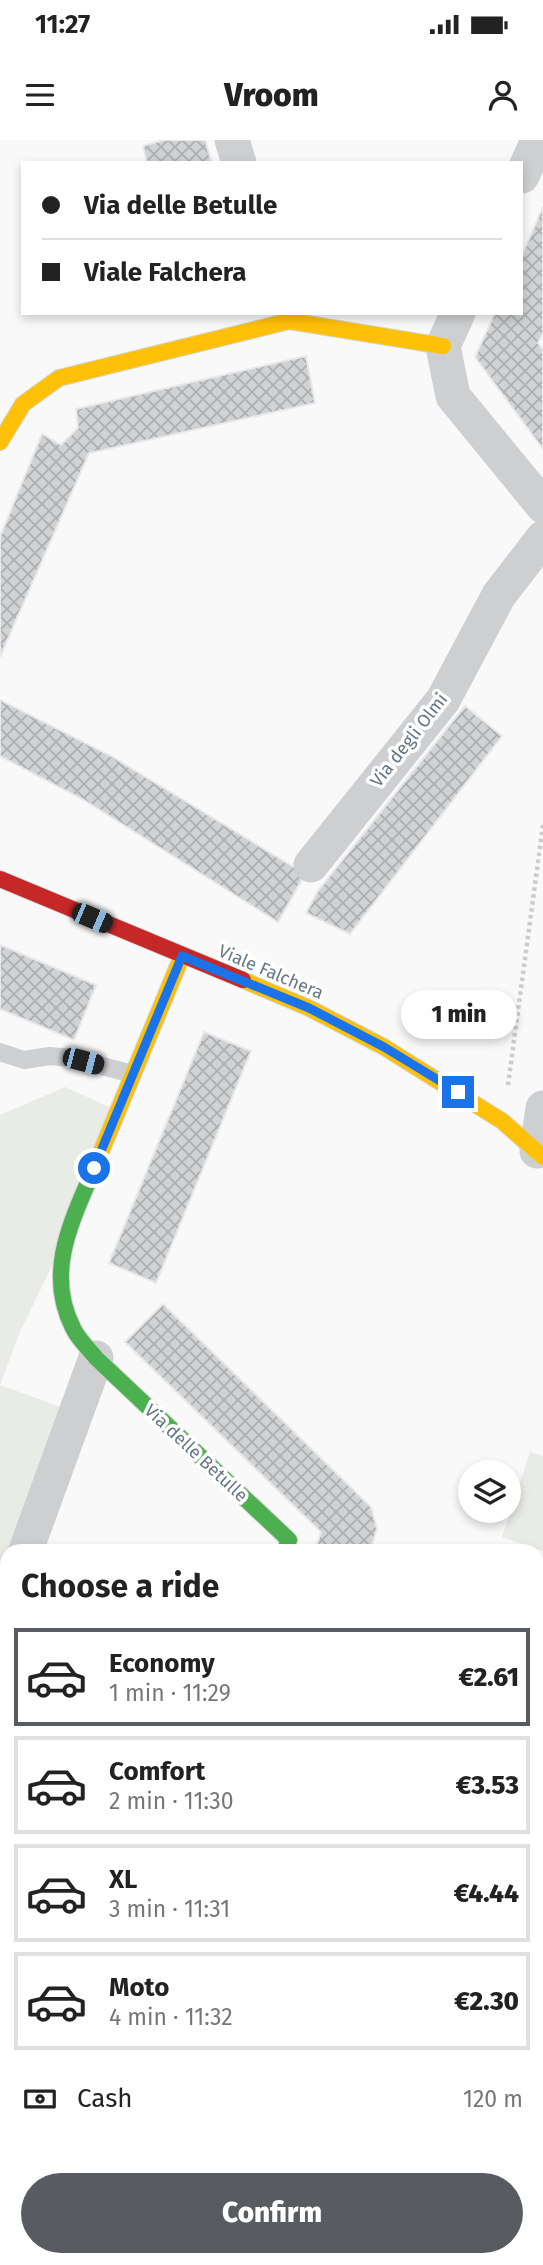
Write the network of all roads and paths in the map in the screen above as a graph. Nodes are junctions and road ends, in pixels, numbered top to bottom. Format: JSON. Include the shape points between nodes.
{"nodes":[{"id":1,"x":232,"y":140,"type":"edge"},
{"id":2,"x":538,"y":140,"type":"edge"},
{"id":3,"x":238,"y":161,"type":"edge"},
{"id":4,"x":523,"y":174,"type":"edge"},
{"id":5,"x":457,"y":315,"type":"edge"},
{"id":6,"x":288,"y":317,"type":"edge"},
{"id":7,"x":443,"y":346,"type":"junction"},
{"id":8,"x":0,"y":442,"type":"edge"},
{"id":9,"x":543,"y":506,"type":"edge"},
{"id":10,"x":543,"y":538,"type":"edge"},
{"id":11,"x":543,"y":825,"type":"edge"},
{"id":12,"x":311,"y":865,"type":"dead end"},
{"id":13,"x":0,"y":879,"type":"edge"},
{"id":14,"x":182,"y":956,"type":"junction"},
{"id":15,"x":0,"y":1052,"type":"edge"},
{"id":16,"x":133,"y":1074,"type":"junction"},
{"id":17,"x":507,"y":1089,"type":"dead end"},
{"id":18,"x":543,"y":1108,"type":"edge"},
{"id":19,"x":540,"y":1154,"type":"edge"},
{"id":20,"x":96,"y":1358,"type":"junction"},
{"id":21,"x":28,"y":1544,"type":"edge"},
{"id":22,"x":287,"y":1544,"type":"edge"}],
"edges":[{"from":1,"to":3,"type":"street"},
{"from":2,"to":4,"type":"street"},
{"from":5,"to":7,"type":"street"},
{"from":6,"to":7,"type":"street"},
{"from":6,"to":8,"type":"street","via":[[59,378],[23,404]]},
{"from":7,"to":9,"type":"street","via":[[453,396]]},
{"from":10,"to":12,"type":"street","name":"Via degli Olmi","via":[[499,596],[443,700]]},
{"from":11,"to":17,"type":"path"},
{"from":13,"to":14,"type":"street","name":"Viale Falchera"},
{"from":14,"to":16,"type":"street","name":"Via delle Betulle"},
{"from":14,"to":19,"type":"street","name":"Viale Falchera","via":[[309,1008],[384,1047],[502,1121]]},
{"from":15,"to":16,"type":"lane","via":[[24,1060],[71,1058]]},
{"from":16,"to":20,"type":"street","name":"Via delle Betulle","via":[[65,1239],[60,1273],[73,1329]]},
{"from":18,"to":19,"type":"street"},
{"from":20,"to":21,"type":"street"},
{"from":20,"to":22,"type":"street","name":"Via delle Betulle","via":[[289,1540]]}]}
